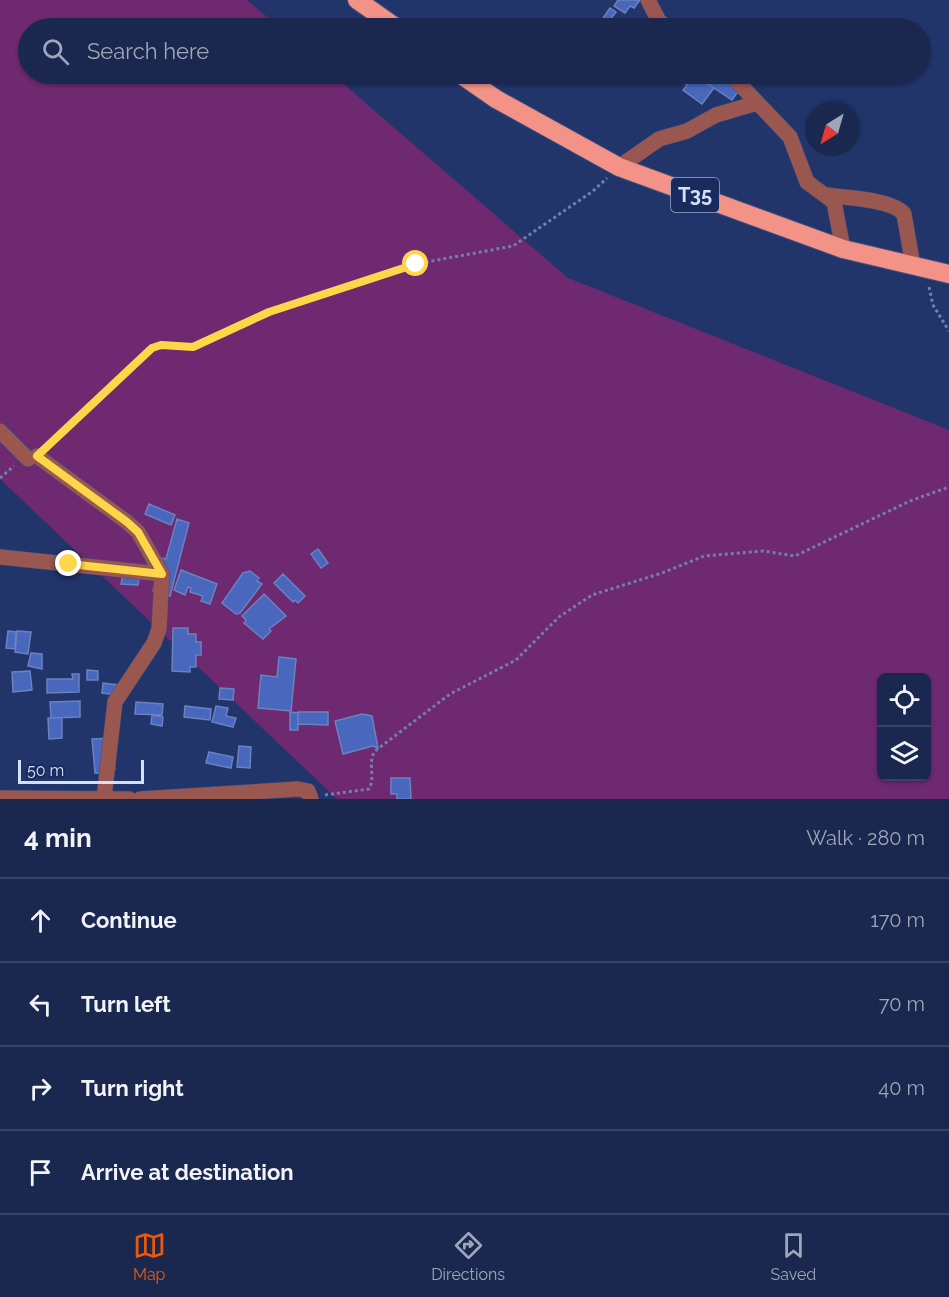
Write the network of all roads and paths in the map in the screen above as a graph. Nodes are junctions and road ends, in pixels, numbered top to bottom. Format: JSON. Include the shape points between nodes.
{"nodes":[{"id":1,"x":357,"y":0,"type":"edge"},
{"id":2,"x":648,"y":0,"type":"edge"},
{"id":3,"x":383,"y":18,"type":"edge"},
{"id":4,"x":657,"y":18,"type":"edge"},
{"id":5,"x":474,"y":84,"type":"edge"},
{"id":6,"x":739,"y":84,"type":"edge"},
{"id":7,"x":757,"y":104,"type":"junction"},
{"id":8,"x":619,"y":167,"type":"junction"},
{"id":9,"x":825,"y":195,"type":"junction"},
{"id":10,"x":843,"y":249,"type":"junction"},
{"id":11,"x":920,"y":267,"type":"junction"},
{"id":12,"x":949,"y":274,"type":"edge"},
{"id":13,"x":949,"y":331,"type":"edge"},
{"id":14,"x":0,"y":431,"type":"edge"},
{"id":15,"x":33,"y":458,"type":"junction"},
{"id":16,"x":0,"y":478,"type":"edge"},
{"id":17,"x":949,"y":487,"type":"edge"},
{"id":18,"x":0,"y":557,"type":"edge"},
{"id":19,"x":162,"y":574,"type":"junction"},
{"id":20,"x":0,"y":798,"type":"edge"},
{"id":21,"x":104,"y":798,"type":"edge"},
{"id":22,"x":311,"y":798,"type":"edge"},
{"id":23,"x":129,"y":799,"type":"edge"},
{"id":24,"x":140,"y":799,"type":"edge"}],
"edges":[{"from":1,"to":3,"type":"highway"},
{"from":2,"to":4,"type":"street"},
{"from":5,"to":8,"type":"highway","number":"T35"},
{"from":6,"to":7,"type":"street"},
{"from":7,"to":8,"type":"street","via":[[716,115],[687,131],[659,139]]},
{"from":7,"to":9,"type":"street","via":[[790,137],[807,182]]},
{"from":8,"to":10,"type":"highway","number":"T35"},
{"from":8,"to":15,"type":"path","via":[[593,191],[513,246],[416,264],[269,312],[193,347],[157,346]]},
{"from":9,"to":10,"type":"street","via":[[836,205]]},
{"from":9,"to":11,"type":"street","via":[[889,204],[899,209]]},
{"from":10,"to":11,"type":"highway","number":"T35"},
{"from":11,"to":12,"type":"highway","number":"T35"},
{"from":11,"to":13,"type":"path","via":[[933,305]]},
{"from":14,"to":15,"type":"street"},
{"from":15,"to":16,"type":"path","via":[[21,461]]},
{"from":15,"to":19,"type":"street","via":[[127,522],[138,532]]},
{"from":17,"to":22,"type":"path","via":[[910,501],[805,553],[704,556],[583,599],[516,660],[450,694],[375,751],[369,789]]},
{"from":18,"to":19,"type":"street"},
{"from":19,"to":21,"type":"street","via":[[157,637],[114,708]]},
{"from":20,"to":21,"type":"street"},
{"from":21,"to":23,"type":"street"},
{"from":22,"to":24,"type":"street","via":[[308,791],[298,789]]}]}
